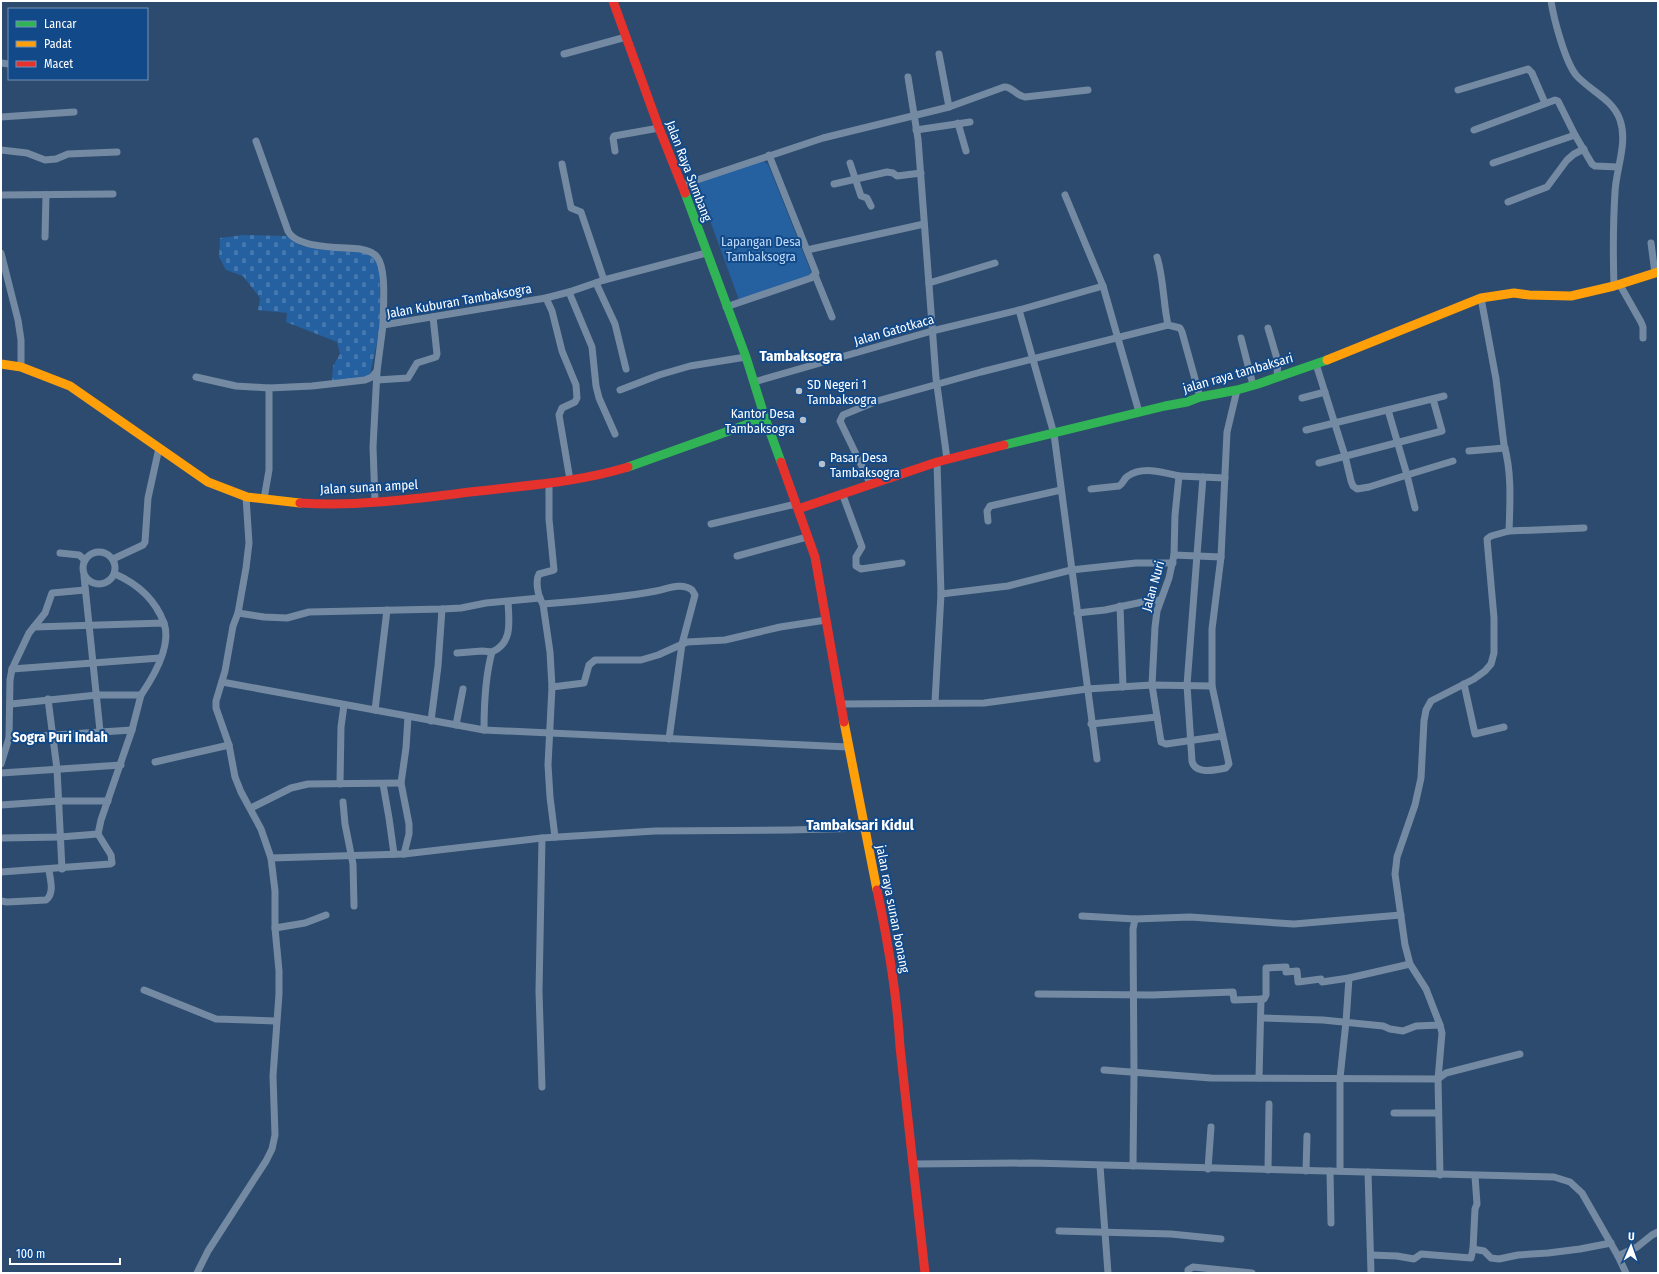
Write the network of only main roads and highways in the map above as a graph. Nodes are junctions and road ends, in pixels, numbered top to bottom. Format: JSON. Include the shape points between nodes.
{"nodes":[{"id":1,"x":613,"y":1,"type":"edge"},
{"id":2,"x":1657,"y":272,"type":"edge"},
{"id":3,"x":1,"y":364,"type":"edge"},
{"id":4,"x":765,"y":418,"type":"junction"},
{"id":5,"x":797,"y":506,"type":"junction"},
{"id":6,"x":925,"y":1273,"type":"edge"}],
"edges":[{"from":1,"to":4,"type":"main road","name":"Jalan Raya Sumbang","via":[[746,357]]},
{"from":2,"to":5,"type":"main road","name":"jalan raya tambaksari","via":[[1571,296],[1514,293],[1481,298],[1316,364],[1237,390],[947,459]]},
{"from":3,"to":4,"type":"main road","name":"Jalan sunan ampel","via":[[21,367],[70,386],[210,482],[226,490],[246,497],[298,502],[375,501],[437,496],[570,480],[602,474],[659,456]]},
{"from":4,"to":5,"type":"main road","name":"jalan raya sunan bonang"},
{"from":5,"to":6,"type":"main road","name":"jalan raya sunan bonang","via":[[815,557],[848,746],[888,942],[898,1010]]}]}
